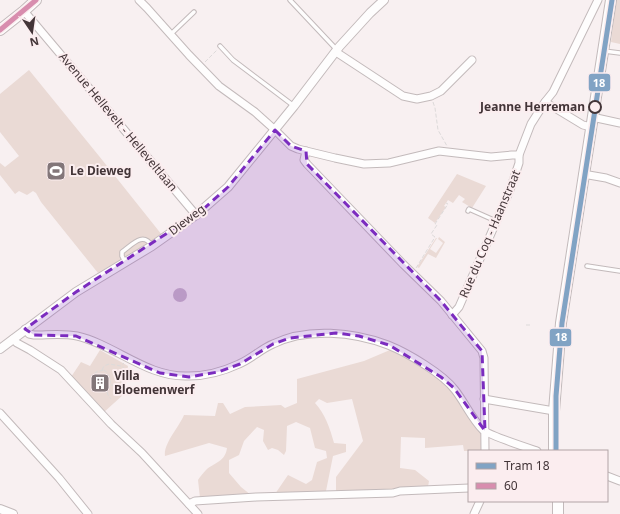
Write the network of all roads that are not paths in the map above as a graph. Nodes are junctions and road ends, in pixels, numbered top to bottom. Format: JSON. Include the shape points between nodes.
{"nodes":[{"id":1,"x":36,"y":0,"type":"edge"},
{"id":2,"x":139,"y":0,"type":"edge"},
{"id":3,"x":290,"y":0,"type":"edge"},
{"id":4,"x":384,"y":0,"type":"edge"},
{"id":5,"x":598,"y":0,"type":"edge"},
{"id":6,"x":611,"y":0,"type":"edge"},
{"id":7,"x":24,"y":11,"type":"junction"},
{"id":8,"x":194,"y":12,"type":"dead end"},
{"id":9,"x":0,"y":30,"type":"edge"},
{"id":10,"x":171,"y":34,"type":"junction"},
{"id":11,"x":220,"y":46,"type":"road end"},
{"id":12,"x":337,"y":51,"type":"junction"},
{"id":13,"x":603,"y":51,"type":"junction"},
{"id":14,"x":619,"y":54,"type":"edge"},
{"id":15,"x":472,"y":60,"type":"dead end"},
{"id":16,"x":545,"y":102,"type":"junction"},
{"id":17,"x":294,"y":106,"type":"junction"},
{"id":18,"x":591,"y":122,"type":"junction"},
{"id":19,"x":620,"y":123,"type":"edge"},
{"id":20,"x":275,"y":130,"type":"junction"},
{"id":21,"x":306,"y":151,"type":"junction"},
{"id":22,"x":519,"y":155,"type":"junction"},
{"id":23,"x":584,"y":174,"type":"junction"},
{"id":24,"x":620,"y":183,"type":"edge"},
{"id":25,"x":468,"y":211,"type":"dead end"},
{"id":26,"x":196,"y":215,"type":"junction"},
{"id":27,"x":496,"y":221,"type":"junction"},
{"id":28,"x":152,"y":246,"type":"junction"},
{"id":29,"x":125,"y":262,"type":"junction"},
{"id":30,"x":587,"y":266,"type":"dead end"},
{"id":31,"x":620,"y":271,"type":"edge"},
{"id":32,"x":452,"y":315,"type":"junction"},
{"id":33,"x":25,"y":329,"type":"junction"},
{"id":34,"x":13,"y":339,"type":"junction"},
{"id":35,"x":0,"y":349,"type":"edge"},
{"id":36,"x":484,"y":399,"type":"junction"},
{"id":37,"x":554,"y":411,"type":"junction"},
{"id":38,"x":0,"y":412,"type":"edge"},
{"id":39,"x":485,"y":431,"type":"junction"},
{"id":40,"x":485,"y":450,"type":"edge"},
{"id":41,"x":534,"y":450,"type":"edge"},
{"id":42,"x":554,"y":450,"type":"edge"},
{"id":43,"x":608,"y":476,"type":"edge"},
{"id":44,"x":620,"y":481,"type":"edge"},
{"id":45,"x":468,"y":488,"type":"edge"},
{"id":46,"x":480,"y":502,"type":"edge"},
{"id":47,"x":558,"y":502,"type":"edge"},
{"id":48,"x":190,"y":504,"type":"junction"},
{"id":49,"x":0,"y":509,"type":"edge"},
{"id":50,"x":13,"y":514,"type":"edge"},
{"id":51,"x":88,"y":514,"type":"edge"},
{"id":52,"x":198,"y":514,"type":"edge"},
{"id":53,"x":474,"y":514,"type":"edge"},
{"id":54,"x":558,"y":514,"type":"edge"}],
"edges":[{"from":1,"to":7,"type":"main road"},
{"from":2,"to":10,"type":"street"},
{"from":3,"to":12,"type":"lane"},
{"from":4,"to":12,"type":"street","name":"Dieweg"},
{"from":5,"to":16,"type":"street","name":"Rue du Coq - Haanstraat","via":[[554,92]]},
{"from":6,"to":13,"type":"main road"},
{"from":7,"to":9,"type":"main road"},
{"from":7,"to":26,"type":"street","name":"Avenue Hellevelt - Helleveltlaan"},
{"from":8,"to":10,"type":"lane"},
{"from":10,"to":20,"type":"street","via":[[219,86]]},
{"from":11,"to":17,"type":"lane","via":[[233,60]]},
{"from":12,"to":15,"type":"street","via":[[403,96],[417,99],[441,91]]},
{"from":12,"to":17,"type":"street","name":"Dieweg"},
{"from":13,"to":14,"type":"lane"},
{"from":13,"to":18,"type":"main road"},
{"from":16,"to":18,"type":"street","via":[[584,125]]},
{"from":16,"to":22,"type":"street","name":"Rue du Coq - Haanstraat","via":[[531,124]]},
{"from":17,"to":20,"type":"street","name":"Dieweg"},
{"from":18,"to":19,"type":"street"},
{"from":18,"to":23,"type":"main road"},
{"from":20,"to":21,"type":"street","via":[[292,146]]},
{"from":20,"to":26,"type":"street","name":"Dieweg","via":[[228,187]]},
{"from":21,"to":22,"type":"street","via":[[364,164],[389,163],[439,151],[491,157]]},
{"from":21,"to":32,"type":"street","via":[[304,160],[307,164]]},
{"from":22,"to":27,"type":"street","name":"Rue du Coq - Haanstraat","via":[[510,190]]},
{"from":23,"to":24,"type":"street"},
{"from":23,"to":37,"type":"main road","via":[[567,300],[558,334]]},
{"from":25,"to":27,"type":"lane","via":[[469,209]]},
{"from":26,"to":28,"type":"street","name":"Dieweg"},
{"from":27,"to":32,"type":"street","name":"Rue du Coq - Haanstraat","via":[[459,308]]},
{"from":28,"to":29,"type":"street","name":"Dieweg"},
{"from":28,"to":29,"type":"lane","via":[[148,240],[137,241],[122,252]]},
{"from":29,"to":33,"type":"street","name":"Dieweg","via":[[76,292]]},
{"from":30,"to":31,"type":"lane"},
{"from":32,"to":36,"type":"street","via":[[482,351]]},
{"from":33,"to":34,"type":"street","name":"Dieweg"},
{"from":33,"to":39,"type":"street","via":[[34,335],[76,336],[101,344],[160,373],[189,376],[218,372],[240,364],[273,344],[290,338],[336,333],[359,336],[389,345],[416,359],[441,377],[454,388]]},
{"from":34,"to":35,"type":"street","name":"Dieweg"},
{"from":34,"to":48,"type":"street","via":[[61,370]]},
{"from":36,"to":37,"type":"street"},
{"from":36,"to":39,"type":"street"},
{"from":37,"to":42,"type":"main road"},
{"from":38,"to":51,"type":"street"},
{"from":39,"to":40,"type":"street"},
{"from":39,"to":41,"type":"street"},
{"from":43,"to":44,"type":"street"},
{"from":45,"to":48,"type":"street","via":[[256,497],[195,501]]},
{"from":46,"to":53,"type":"street"},
{"from":47,"to":54,"type":"main road"},
{"from":48,"to":52,"type":"street"},
{"from":49,"to":50,"type":"street"}]}
